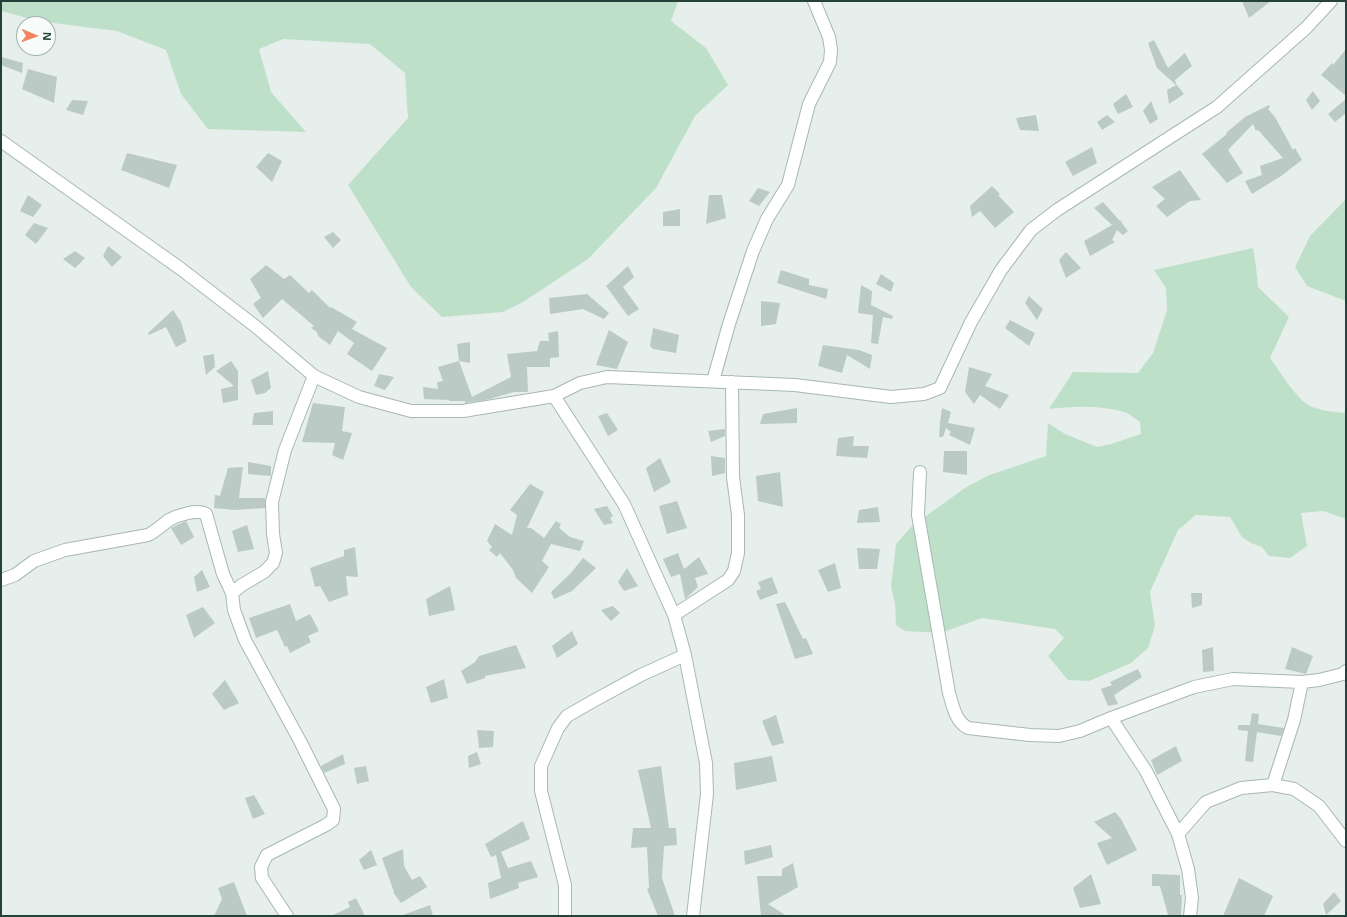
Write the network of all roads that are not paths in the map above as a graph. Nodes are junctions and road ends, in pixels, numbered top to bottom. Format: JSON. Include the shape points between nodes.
{"nodes":[{"id":1,"x":814,"y":1,"type":"edge"},
{"id":2,"x":1331,"y":1,"type":"edge"},
{"id":3,"x":1,"y":141,"type":"edge"},
{"id":4,"x":314,"y":376,"type":"junction"},
{"id":5,"x":713,"y":381,"type":"junction"},
{"id":6,"x":732,"y":382,"type":"junction"},
{"id":7,"x":554,"y":396,"type":"junction"},
{"id":8,"x":920,"y":472,"type":"dead end"},
{"id":9,"x":1,"y":580,"type":"edge"},
{"id":10,"x":232,"y":593,"type":"junction"},
{"id":11,"x":674,"y":615,"type":"junction"},
{"id":12,"x":685,"y":655,"type":"junction"},
{"id":13,"x":1346,"y":671,"type":"edge"},
{"id":14,"x":1302,"y":682,"type":"junction"},
{"id":15,"x":1111,"y":718,"type":"junction"},
{"id":16,"x":1273,"y":785,"type":"junction"},
{"id":17,"x":1178,"y":834,"type":"junction"},
{"id":18,"x":1346,"y":841,"type":"edge"},
{"id":19,"x":286,"y":916,"type":"edge"},
{"id":20,"x":565,"y":916,"type":"edge"},
{"id":21,"x":693,"y":916,"type":"edge"},
{"id":22,"x":1190,"y":916,"type":"edge"}],
"edges":[{"from":1,"to":5,"type":"street","via":[[829,37],[830,62],[809,104],[788,184],[767,219],[753,251]]},
{"from":2,"to":6,"type":"street","via":[[1306,28],[1217,107],[1057,210],[1031,230],[1001,270],[971,322],[940,388],[924,394],[891,397],[795,385]]},
{"from":3,"to":4,"type":"street","via":[[255,326]]},
{"from":4,"to":7,"type":"street","via":[[359,397],[410,411],[463,411]]},
{"from":4,"to":10,"type":"street","via":[[285,450],[272,502],[276,554],[273,563]]},
{"from":5,"to":6,"type":"street"},
{"from":5,"to":7,"type":"street","via":[[607,377],[580,383]]},
{"from":6,"to":11,"type":"street","via":[[733,477],[738,515],[738,553],[734,571],[728,580]]},
{"from":7,"to":11,"type":"street","via":[[624,504]]},
{"from":8,"to":15,"type":"street","via":[[918,515],[949,693],[957,717],[963,725],[968,728],[1059,736],[1080,731]]},
{"from":9,"to":10,"type":"street","via":[[15,576],[34,561],[65,550],[148,535],[169,520],[186,513],[202,512],[206,514],[223,574]]},
{"from":10,"to":19,"type":"street","via":[[234,610],[245,640],[334,810],[333,820],[267,855],[261,867],[262,878]]},
{"from":11,"to":12,"type":"street"},
{"from":12,"to":20,"type":"street","via":[[641,675],[567,716],[558,728],[541,766],[541,779],[565,885]]},
{"from":12,"to":21,"type":"street","via":[[706,763],[707,786]]},
{"from":13,"to":14,"type":"street","via":[[1337,676]]},
{"from":14,"to":15,"type":"street","via":[[1233,679],[1194,687]]},
{"from":14,"to":16,"type":"street","via":[[1294,720]]},
{"from":15,"to":17,"type":"street","via":[[1146,771]]},
{"from":16,"to":17,"type":"street","via":[[1241,788],[1206,802]]},
{"from":16,"to":18,"type":"street","via":[[1294,789],[1319,806]]},
{"from":17,"to":22,"type":"street","via":[[1188,869],[1192,898]]}]}
